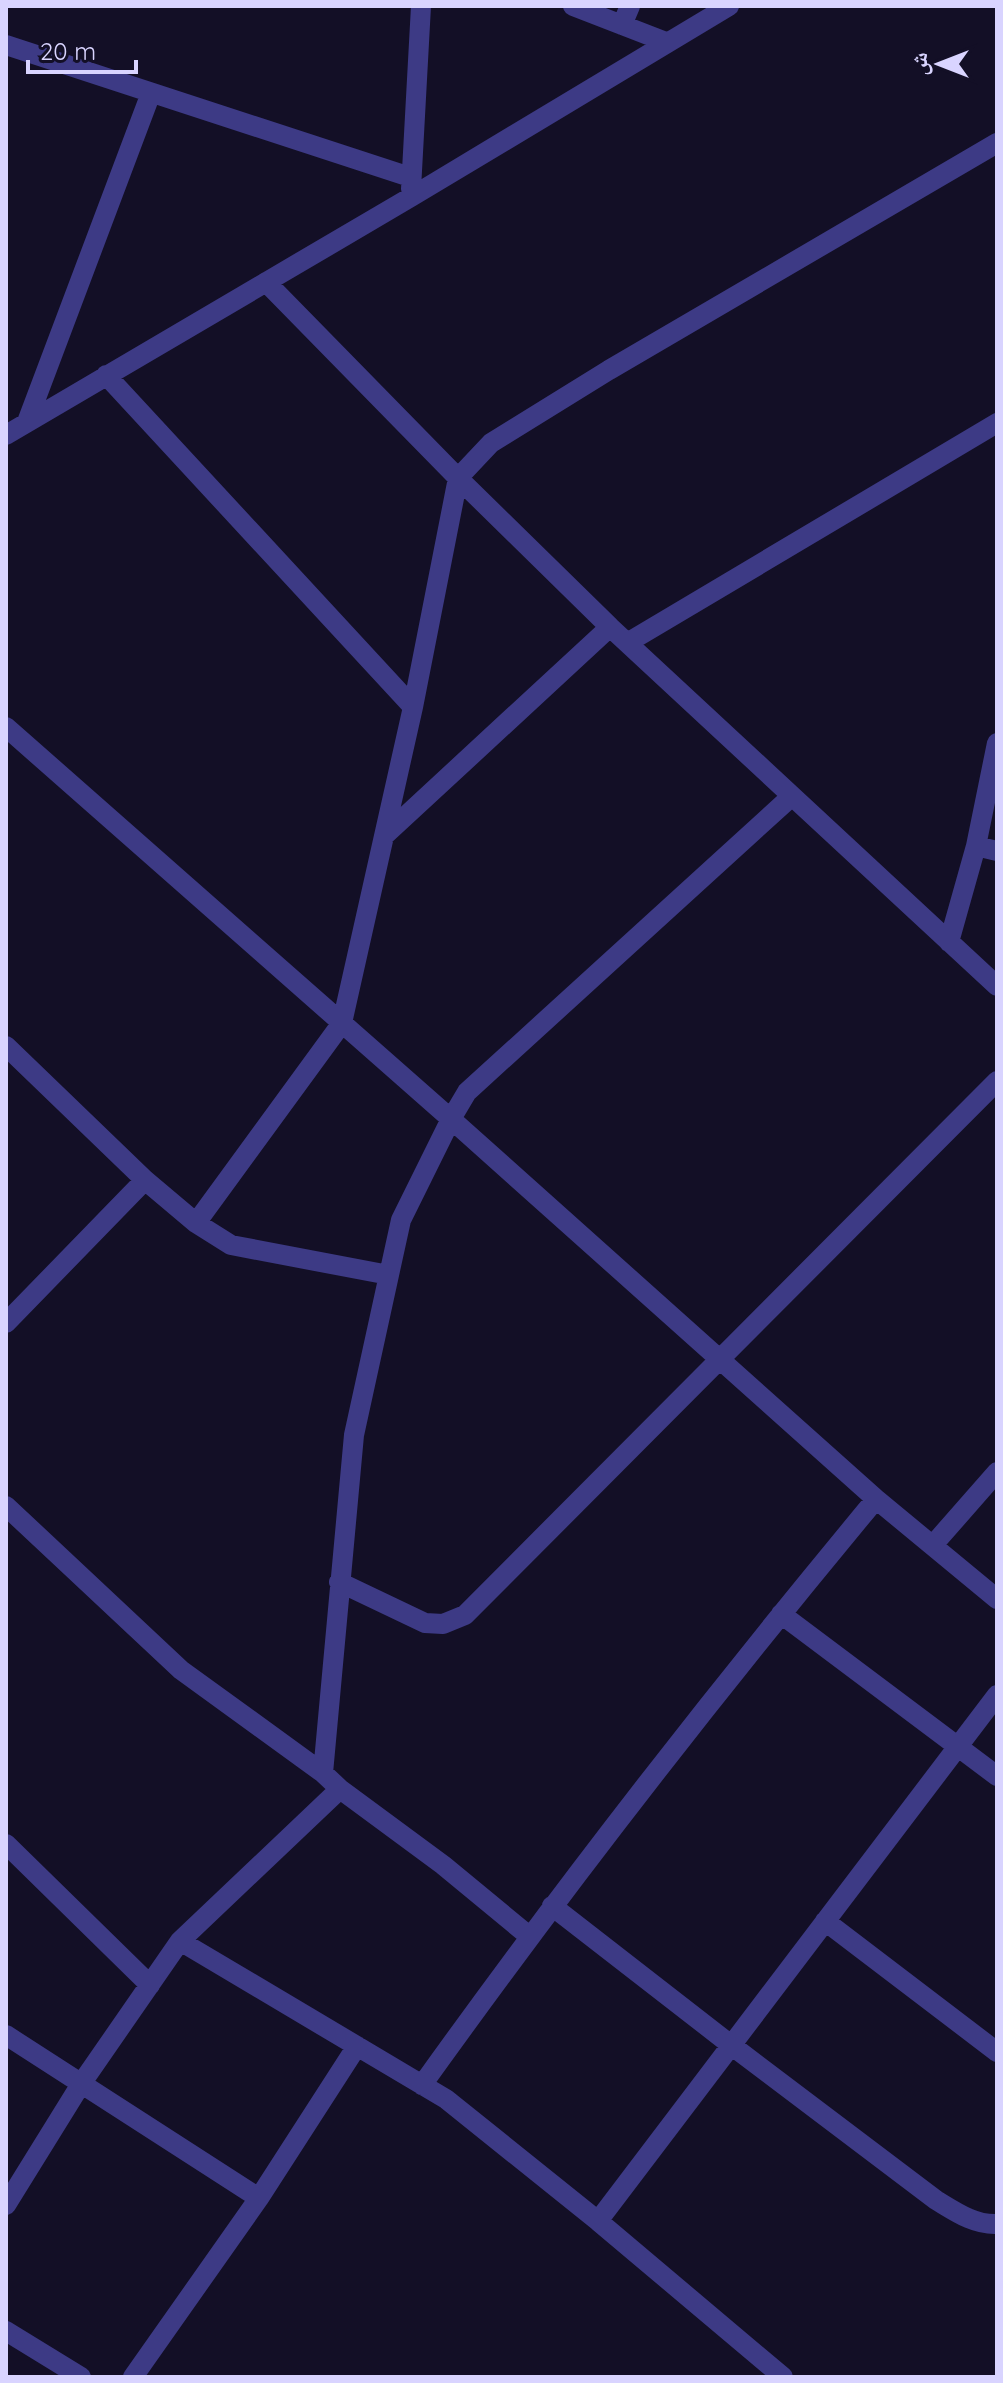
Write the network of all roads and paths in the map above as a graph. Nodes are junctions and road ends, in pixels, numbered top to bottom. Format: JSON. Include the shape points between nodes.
{"nodes":[{"id":1,"x":421,"y":6,"type":"edge"},
{"id":2,"x":573,"y":6,"type":"edge"},
{"id":3,"x":729,"y":6,"type":"edge"},
{"id":4,"x":626,"y":16,"type":"edge"},
{"id":5,"x":666,"y":42,"type":"junction"},
{"id":6,"x":6,"y":45,"type":"edge"},
{"id":7,"x":151,"y":93,"type":"junction"},
{"id":8,"x":997,"y":143,"type":"edge"},
{"id":9,"x":411,"y":187,"type":"junction"},
{"id":10,"x":266,"y":282,"type":"junction"},
{"id":11,"x":106,"y":375,"type":"junction"},
{"id":12,"x":27,"y":422,"type":"junction"},
{"id":13,"x":997,"y":423,"type":"edge"},
{"id":14,"x":6,"y":435,"type":"edge"},
{"id":15,"x":458,"y":478,"type":"junction"},
{"id":16,"x":610,"y":627,"type":"junction"},
{"id":17,"x":627,"y":643,"type":"junction"},
{"id":18,"x":413,"y":707,"type":"junction"},
{"id":19,"x":6,"y":727,"type":"edge"},
{"id":20,"x":997,"y":743,"type":"edge"},
{"id":21,"x":792,"y":796,"type":"junction"},
{"id":22,"x":384,"y":837,"type":"junction"},
{"id":23,"x":976,"y":846,"type":"junction"},
{"id":24,"x":997,"y":851,"type":"edge"},
{"id":25,"x":949,"y":942,"type":"junction"},
{"id":26,"x":997,"y":986,"type":"edge"},
{"id":27,"x":342,"y":1023,"type":"junction"},
{"id":28,"x":6,"y":1046,"type":"edge"},
{"id":29,"x":997,"y":1081,"type":"edge"},
{"id":30,"x":451,"y":1119,"type":"junction"},
{"id":31,"x":145,"y":1180,"type":"junction"},
{"id":32,"x":196,"y":1223,"type":"junction"},
{"id":33,"x":389,"y":1275,"type":"junction"},
{"id":34,"x":6,"y":1323,"type":"edge"},
{"id":35,"x":719,"y":1358,"type":"junction"},
{"id":36,"x":997,"y":1472,"type":"edge"},
{"id":37,"x":876,"y":1499,"type":"junction"},
{"id":38,"x":6,"y":1506,"type":"edge"},
{"id":39,"x":933,"y":1545,"type":"junction"},
{"id":40,"x":339,"y":1582,"type":"junction"},
{"id":41,"x":997,"y":1599,"type":"edge"},
{"id":42,"x":781,"y":1614,"type":"junction"},
{"id":43,"x":997,"y":1695,"type":"edge"},
{"id":44,"x":957,"y":1747,"type":"junction"},
{"id":45,"x":323,"y":1773,"type":"junction"},
{"id":46,"x":997,"y":1776,"type":"edge"},
{"id":47,"x":340,"y":1789,"type":"junction"},
{"id":48,"x":6,"y":1844,"type":"edge"},
{"id":49,"x":552,"y":1906,"type":"junction"},
{"id":50,"x":825,"y":1921,"type":"junction"},
{"id":51,"x":529,"y":1936,"type":"junction"},
{"id":52,"x":180,"y":1941,"type":"junction"},
{"id":53,"x":150,"y":1985,"type":"junction"},
{"id":54,"x":6,"y":2035,"type":"edge"},
{"id":55,"x":731,"y":2045,"type":"junction"},
{"id":56,"x":357,"y":2046,"type":"junction"},
{"id":57,"x":997,"y":2052,"type":"edge"},
{"id":58,"x":81,"y":2084,"type":"junction"},
{"id":59,"x":422,"y":2085,"type":"junction"},
{"id":60,"x":259,"y":2198,"type":"junction"},
{"id":61,"x":6,"y":2205,"type":"edge"},
{"id":62,"x":598,"y":2221,"type":"junction"},
{"id":63,"x":997,"y":2224,"type":"edge"},
{"id":64,"x":6,"y":2331,"type":"edge"},
{"id":65,"x":81,"y":2377,"type":"edge"},
{"id":66,"x":133,"y":2377,"type":"edge"},
{"id":67,"x":783,"y":2377,"type":"edge"}],
"edges":[{"from":1,"to":9,"type":"street"},
{"from":2,"to":4,"type":"street"},
{"from":3,"to":5,"type":"street"},
{"from":4,"to":5,"type":"street"},
{"from":5,"to":9,"type":"street"},
{"from":6,"to":7,"type":"street"},
{"from":7,"to":9,"type":"street"},
{"from":7,"to":12,"type":"street"},
{"from":8,"to":15,"type":"street","via":[[491,443]]},
{"from":9,"to":10,"type":"street"},
{"from":10,"to":11,"type":"street"},
{"from":10,"to":15,"type":"street"},
{"from":11,"to":12,"type":"street"},
{"from":11,"to":18,"type":"street"},
{"from":12,"to":14,"type":"street"},
{"from":13,"to":17,"type":"street"},
{"from":15,"to":16,"type":"street"},
{"from":15,"to":18,"type":"street"},
{"from":16,"to":17,"type":"street"},
{"from":16,"to":22,"type":"street"},
{"from":17,"to":21,"type":"street"},
{"from":18,"to":22,"type":"street"},
{"from":19,"to":27,"type":"street"},
{"from":20,"to":23,"type":"street"},
{"from":21,"to":25,"type":"street"},
{"from":21,"to":30,"type":"street","via":[[467,1092]]},
{"from":22,"to":27,"type":"street"},
{"from":23,"to":24,"type":"street"},
{"from":23,"to":25,"type":"street"},
{"from":25,"to":26,"type":"street"},
{"from":27,"to":30,"type":"street"},
{"from":27,"to":32,"type":"street"},
{"from":28,"to":31,"type":"street"},
{"from":29,"to":35,"type":"street"},
{"from":30,"to":33,"type":"street","via":[[401,1220]]},
{"from":30,"to":35,"type":"street"},
{"from":31,"to":32,"type":"street"},
{"from":31,"to":34,"type":"street"},
{"from":32,"to":33,"type":"street","via":[[231,1245]]},
{"from":33,"to":40,"type":"street","via":[[354,1435]]},
{"from":35,"to":37,"type":"street"},
{"from":35,"to":40,"type":"street","via":[[465,1615],[443,1624],[425,1623]]},
{"from":36,"to":39,"type":"street"},
{"from":37,"to":39,"type":"street"},
{"from":37,"to":42,"type":"street"},
{"from":38,"to":45,"type":"street","via":[[181,1670]]},
{"from":39,"to":41,"type":"street"},
{"from":40,"to":45,"type":"street"},
{"from":42,"to":44,"type":"street"},
{"from":42,"to":49,"type":"street"},
{"from":43,"to":44,"type":"street"},
{"from":44,"to":46,"type":"street"},
{"from":44,"to":50,"type":"street"},
{"from":45,"to":47,"type":"street"},
{"from":47,"to":51,"type":"street"},
{"from":47,"to":52,"type":"street"},
{"from":48,"to":53,"type":"street"},
{"from":49,"to":51,"type":"street"},
{"from":49,"to":55,"type":"street"},
{"from":50,"to":55,"type":"street"},
{"from":50,"to":57,"type":"street"},
{"from":51,"to":59,"type":"street"},
{"from":52,"to":53,"type":"street"},
{"from":52,"to":56,"type":"street"},
{"from":53,"to":58,"type":"street"},
{"from":54,"to":58,"type":"street"},
{"from":55,"to":62,"type":"street"},
{"from":55,"to":63,"type":"street","via":[[936,2200],[967,2219]]},
{"from":56,"to":59,"type":"street"},
{"from":56,"to":60,"type":"street"},
{"from":58,"to":60,"type":"street"},
{"from":58,"to":61,"type":"street"},
{"from":59,"to":62,"type":"street"},
{"from":60,"to":66,"type":"street"},
{"from":62,"to":67,"type":"street"},
{"from":64,"to":65,"type":"street"}]}
